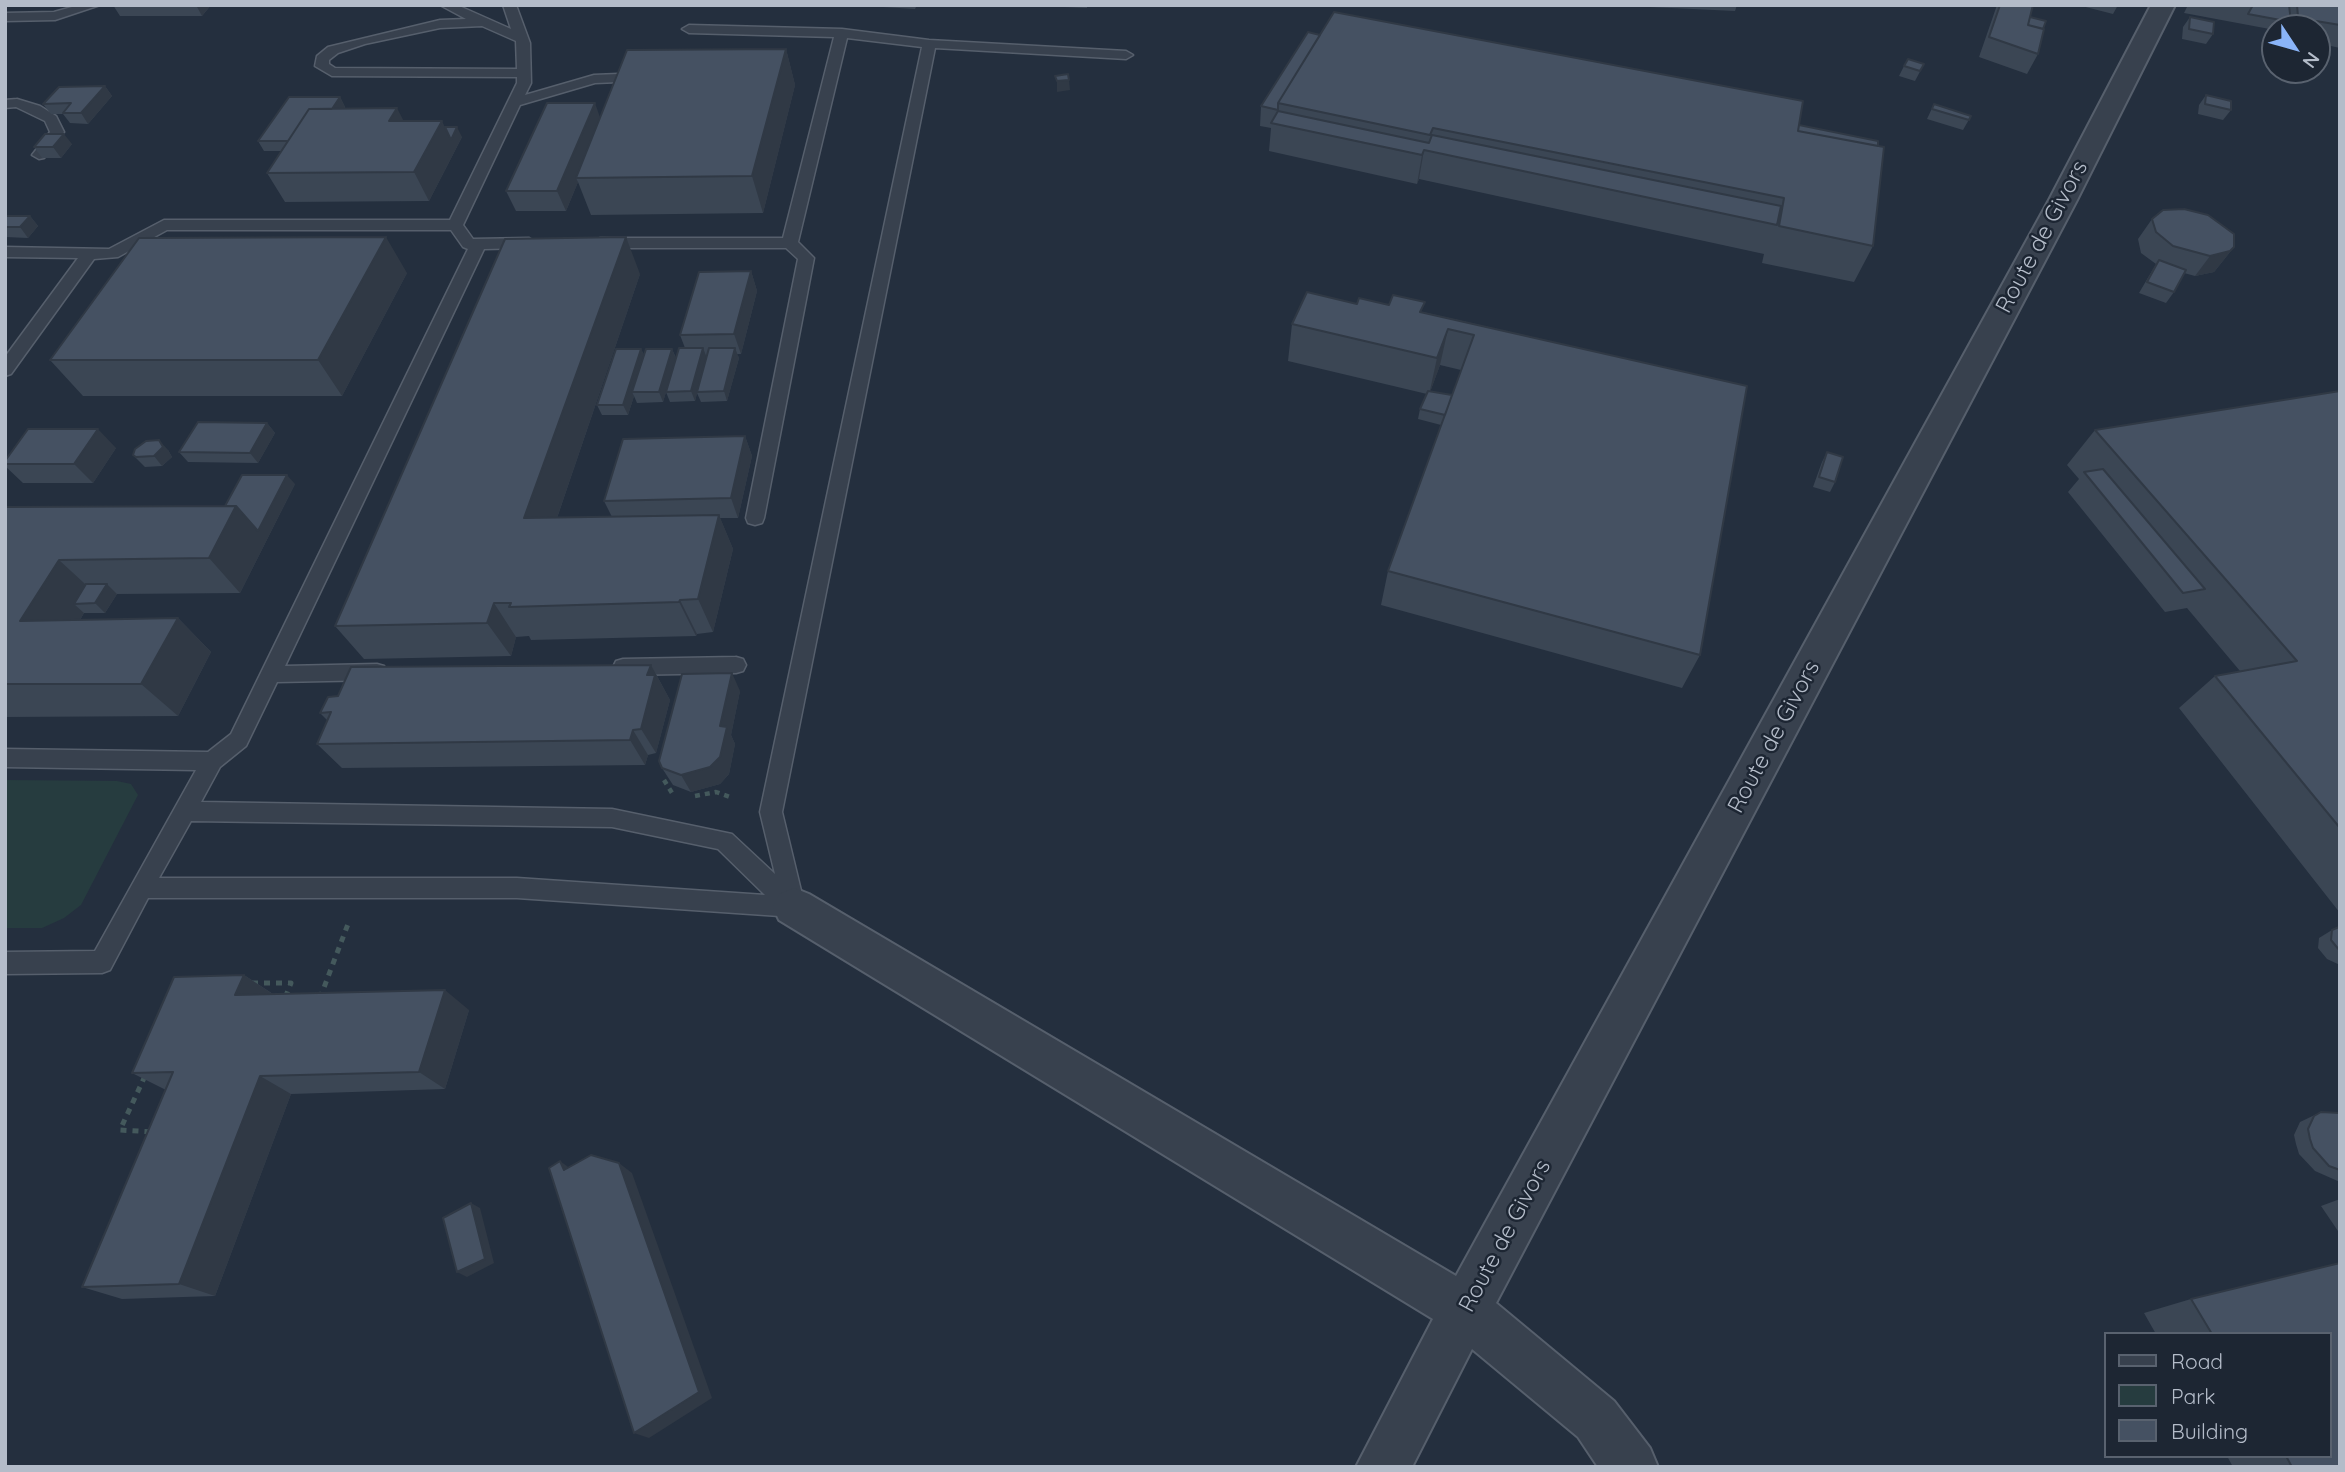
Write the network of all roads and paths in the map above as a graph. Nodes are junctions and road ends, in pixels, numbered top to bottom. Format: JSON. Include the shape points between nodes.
{"nodes":[{"id":1,"x":94,"y":5,"type":"edge"},
{"id":2,"x":446,"y":5,"type":"edge"},
{"id":3,"x":509,"y":5,"type":"edge"},
{"id":4,"x":2162,"y":5,"type":"edge"},
{"id":5,"x":5,"y":17,"type":"edge"},
{"id":6,"x":482,"y":22,"type":"junction"},
{"id":7,"x":689,"y":29,"type":"dead end"},
{"id":8,"x":842,"y":33,"type":"junction"},
{"id":9,"x":520,"y":38,"type":"junction"},
{"id":10,"x":929,"y":44,"type":"junction"},
{"id":11,"x":1126,"y":55,"type":"dead end"},
{"id":12,"x":524,"y":73,"type":"junction"},
{"id":13,"x":652,"y":77,"type":"edge"},
{"id":14,"x":515,"y":102,"type":"junction"},
{"id":15,"x":5,"y":104,"type":"edge"},
{"id":16,"x":39,"y":155,"type":"edge"},
{"id":17,"x":455,"y":225,"type":"junction"},
{"id":18,"x":479,"y":243,"type":"junction"},
{"id":19,"x":547,"y":243,"type":"edge"},
{"id":20,"x":587,"y":243,"type":"edge"},
{"id":21,"x":790,"y":243,"type":"junction"},
{"id":22,"x":5,"y":252,"type":"edge"},
{"id":23,"x":90,"y":253,"type":"junction"},
{"id":24,"x":5,"y":370,"type":"edge"},
{"id":25,"x":755,"y":518,"type":"dead end"},
{"id":26,"x":736,"y":665,"type":"dead end"},
{"id":27,"x":599,"y":668,"type":"edge"},
{"id":28,"x":394,"y":672,"type":"edge"},
{"id":29,"x":271,"y":674,"type":"junction"},
{"id":30,"x":5,"y":758,"type":"edge"},
{"id":31,"x":212,"y":761,"type":"junction"},
{"id":32,"x":184,"y":811,"type":"junction"},
{"id":33,"x":142,"y":888,"type":"junction"},
{"id":34,"x":794,"y":907,"type":"junction"},
{"id":35,"x":5,"y":963,"type":"edge"},
{"id":36,"x":239,"y":983,"type":"edge"},
{"id":37,"x":280,"y":1008,"type":"edge"},
{"id":38,"x":148,"y":1069,"type":"edge"},
{"id":39,"x":162,"y":1133,"type":"edge"},
{"id":40,"x":1465,"y":1310,"type":"junction"},
{"id":41,"x":1383,"y":1467,"type":"edge"},
{"id":42,"x":1631,"y":1467,"type":"edge"}],
"edges":[{"from":1,"to":5,"type":"lane","via":[[55,16]]},
{"from":2,"to":6,"type":"lane"},
{"from":3,"to":9,"type":"lane"},
{"from":4,"to":40,"type":"street","name":"Route de Givors","via":[[2063,200]]},
{"from":6,"to":9,"type":"lane"},
{"from":6,"to":12,"type":"lane","via":[[440,24],[362,41],[333,50],[322,59],[322,66],[332,72]]},
{"from":7,"to":8,"type":"lane"},
{"from":8,"to":10,"type":"lane"},
{"from":8,"to":21,"type":"lane"},
{"from":9,"to":12,"type":"lane"},
{"from":10,"to":11,"type":"lane"},
{"from":10,"to":34,"type":"lane","via":[[771,812]]},
{"from":12,"to":14,"type":"lane"},
{"from":13,"to":14,"type":"lane","via":[[594,79]]},
{"from":14,"to":17,"type":"lane"},
{"from":15,"to":16,"type":"lane","via":[[17,103],[51,119],[57,131]]},
{"from":17,"to":18,"type":"lane","via":[[469,244]]},
{"from":17,"to":23,"type":"lane","via":[[164,225],[112,254]]},
{"from":18,"to":19,"type":"lane"},
{"from":18,"to":29,"type":"lane"},
{"from":20,"to":21,"type":"lane"},
{"from":21,"to":25,"type":"lane","via":[[806,258]]},
{"from":22,"to":23,"type":"lane"},
{"from":23,"to":24,"type":"lane"},
{"from":26,"to":27,"type":"lane"},
{"from":28,"to":29,"type":"lane"},
{"from":29,"to":31,"type":"lane","via":[[239,740]]},
{"from":30,"to":31,"type":"lane"},
{"from":31,"to":32,"type":"lane"},
{"from":32,"to":33,"type":"lane"},
{"from":32,"to":34,"type":"lane","via":[[612,818],[724,841]]},
{"from":33,"to":34,"type":"lane","via":[[517,888]]},
{"from":33,"to":35,"type":"lane","via":[[103,962]]},
{"from":34,"to":40,"type":"street"},
{"from":36,"to":37,"type":"path","via":[[291,983]]},
{"from":38,"to":39,"type":"path","via":[[120,1130]]},
{"from":40,"to":41,"type":"street","name":"Route de Givors"},
{"from":40,"to":42,"type":"street","via":[[1596,1419]]}]}
